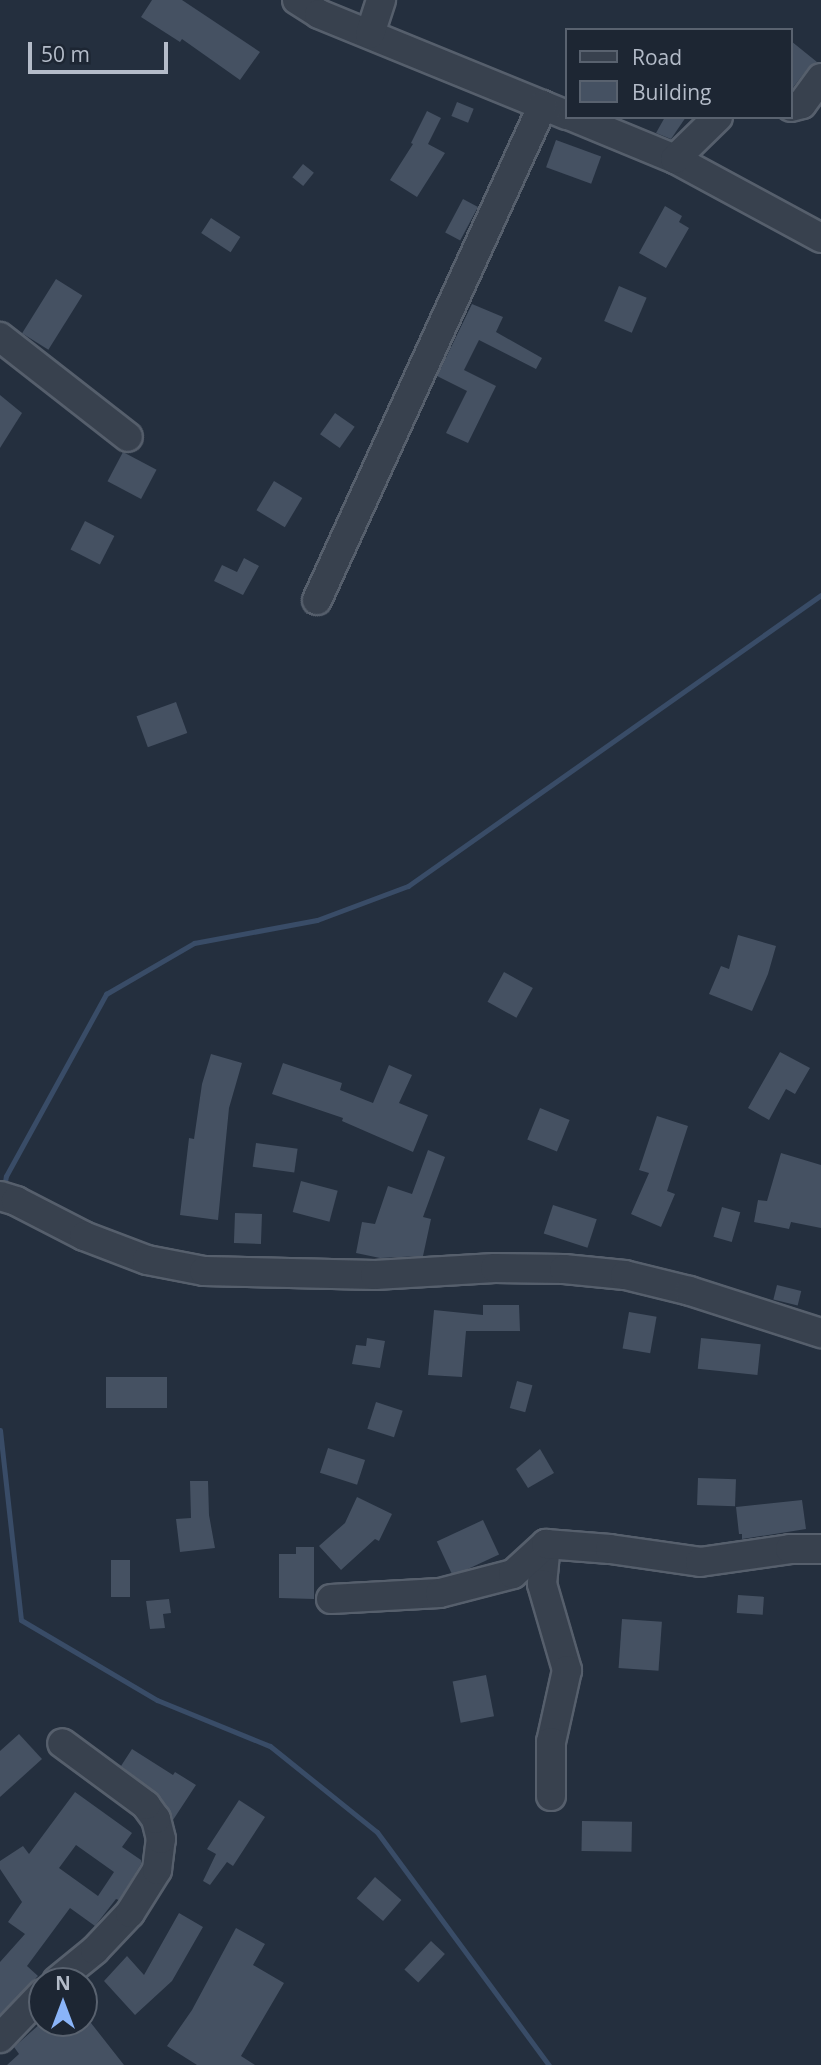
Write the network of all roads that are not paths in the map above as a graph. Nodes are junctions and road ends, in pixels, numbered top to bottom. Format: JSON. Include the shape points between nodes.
{"nodes":[{"id":1,"x":297,"y":0,"type":"edge"},
{"id":2,"x":381,"y":0,"type":"edge"},
{"id":3,"x":370,"y":34,"type":"junction"},
{"id":4,"x":821,"y":78,"type":"edge"},
{"id":5,"x":793,"y":106,"type":"edge"},
{"id":6,"x":555,"y":110,"type":"edge"},
{"id":7,"x":578,"y":119,"type":"edge"},
{"id":8,"x":716,"y":119,"type":"edge"},
{"id":9,"x":675,"y":159,"type":"junction"},
{"id":10,"x":821,"y":238,"type":"edge"},
{"id":11,"x":0,"y":337,"type":"edge"},
{"id":12,"x":128,"y":437,"type":"dead end"},
{"id":13,"x":317,"y":600,"type":"dead end"},
{"id":14,"x":6,"y":1198,"type":"edge"},
{"id":15,"x":821,"y":1333,"type":"edge"},
{"id":16,"x":546,"y":1544,"type":"junction"},
{"id":17,"x":821,"y":1549,"type":"edge"},
{"id":18,"x":331,"y":1599,"type":"dead end"},
{"id":19,"x":62,"y":1743,"type":"dead end"},
{"id":20,"x":551,"y":1796,"type":"dead end"},
{"id":21,"x":74,"y":1967,"type":"edge"},
{"id":22,"x":28,"y":2009,"type":"edge"},
{"id":23,"x":0,"y":2038,"type":"edge"}],
"edges":[{"from":1,"to":3,"type":"street"},
{"from":2,"to":3,"type":"street"},
{"from":3,"to":6,"type":"street"},
{"from":4,"to":5,"type":"street","via":[[802,104]]},
{"from":6,"to":13,"type":"street"},
{"from":7,"to":9,"type":"street"},
{"from":8,"to":9,"type":"street"},
{"from":9,"to":10,"type":"street"},
{"from":11,"to":12,"type":"street"},
{"from":14,"to":15,"type":"street","via":[[147,1260],[204,1271],[375,1275],[509,1268],[625,1275]]},
{"from":16,"to":17,"type":"street","via":[[700,1562]]},
{"from":16,"to":18,"type":"street","via":[[513,1574],[440,1593]]},
{"from":16,"to":20,"type":"street","via":[[542,1584],[567,1670],[551,1742]]},
{"from":19,"to":21,"type":"street","via":[[146,1805],[161,1839],[157,1870],[130,1913]]},
{"from":22,"to":23,"type":"street"}]}
